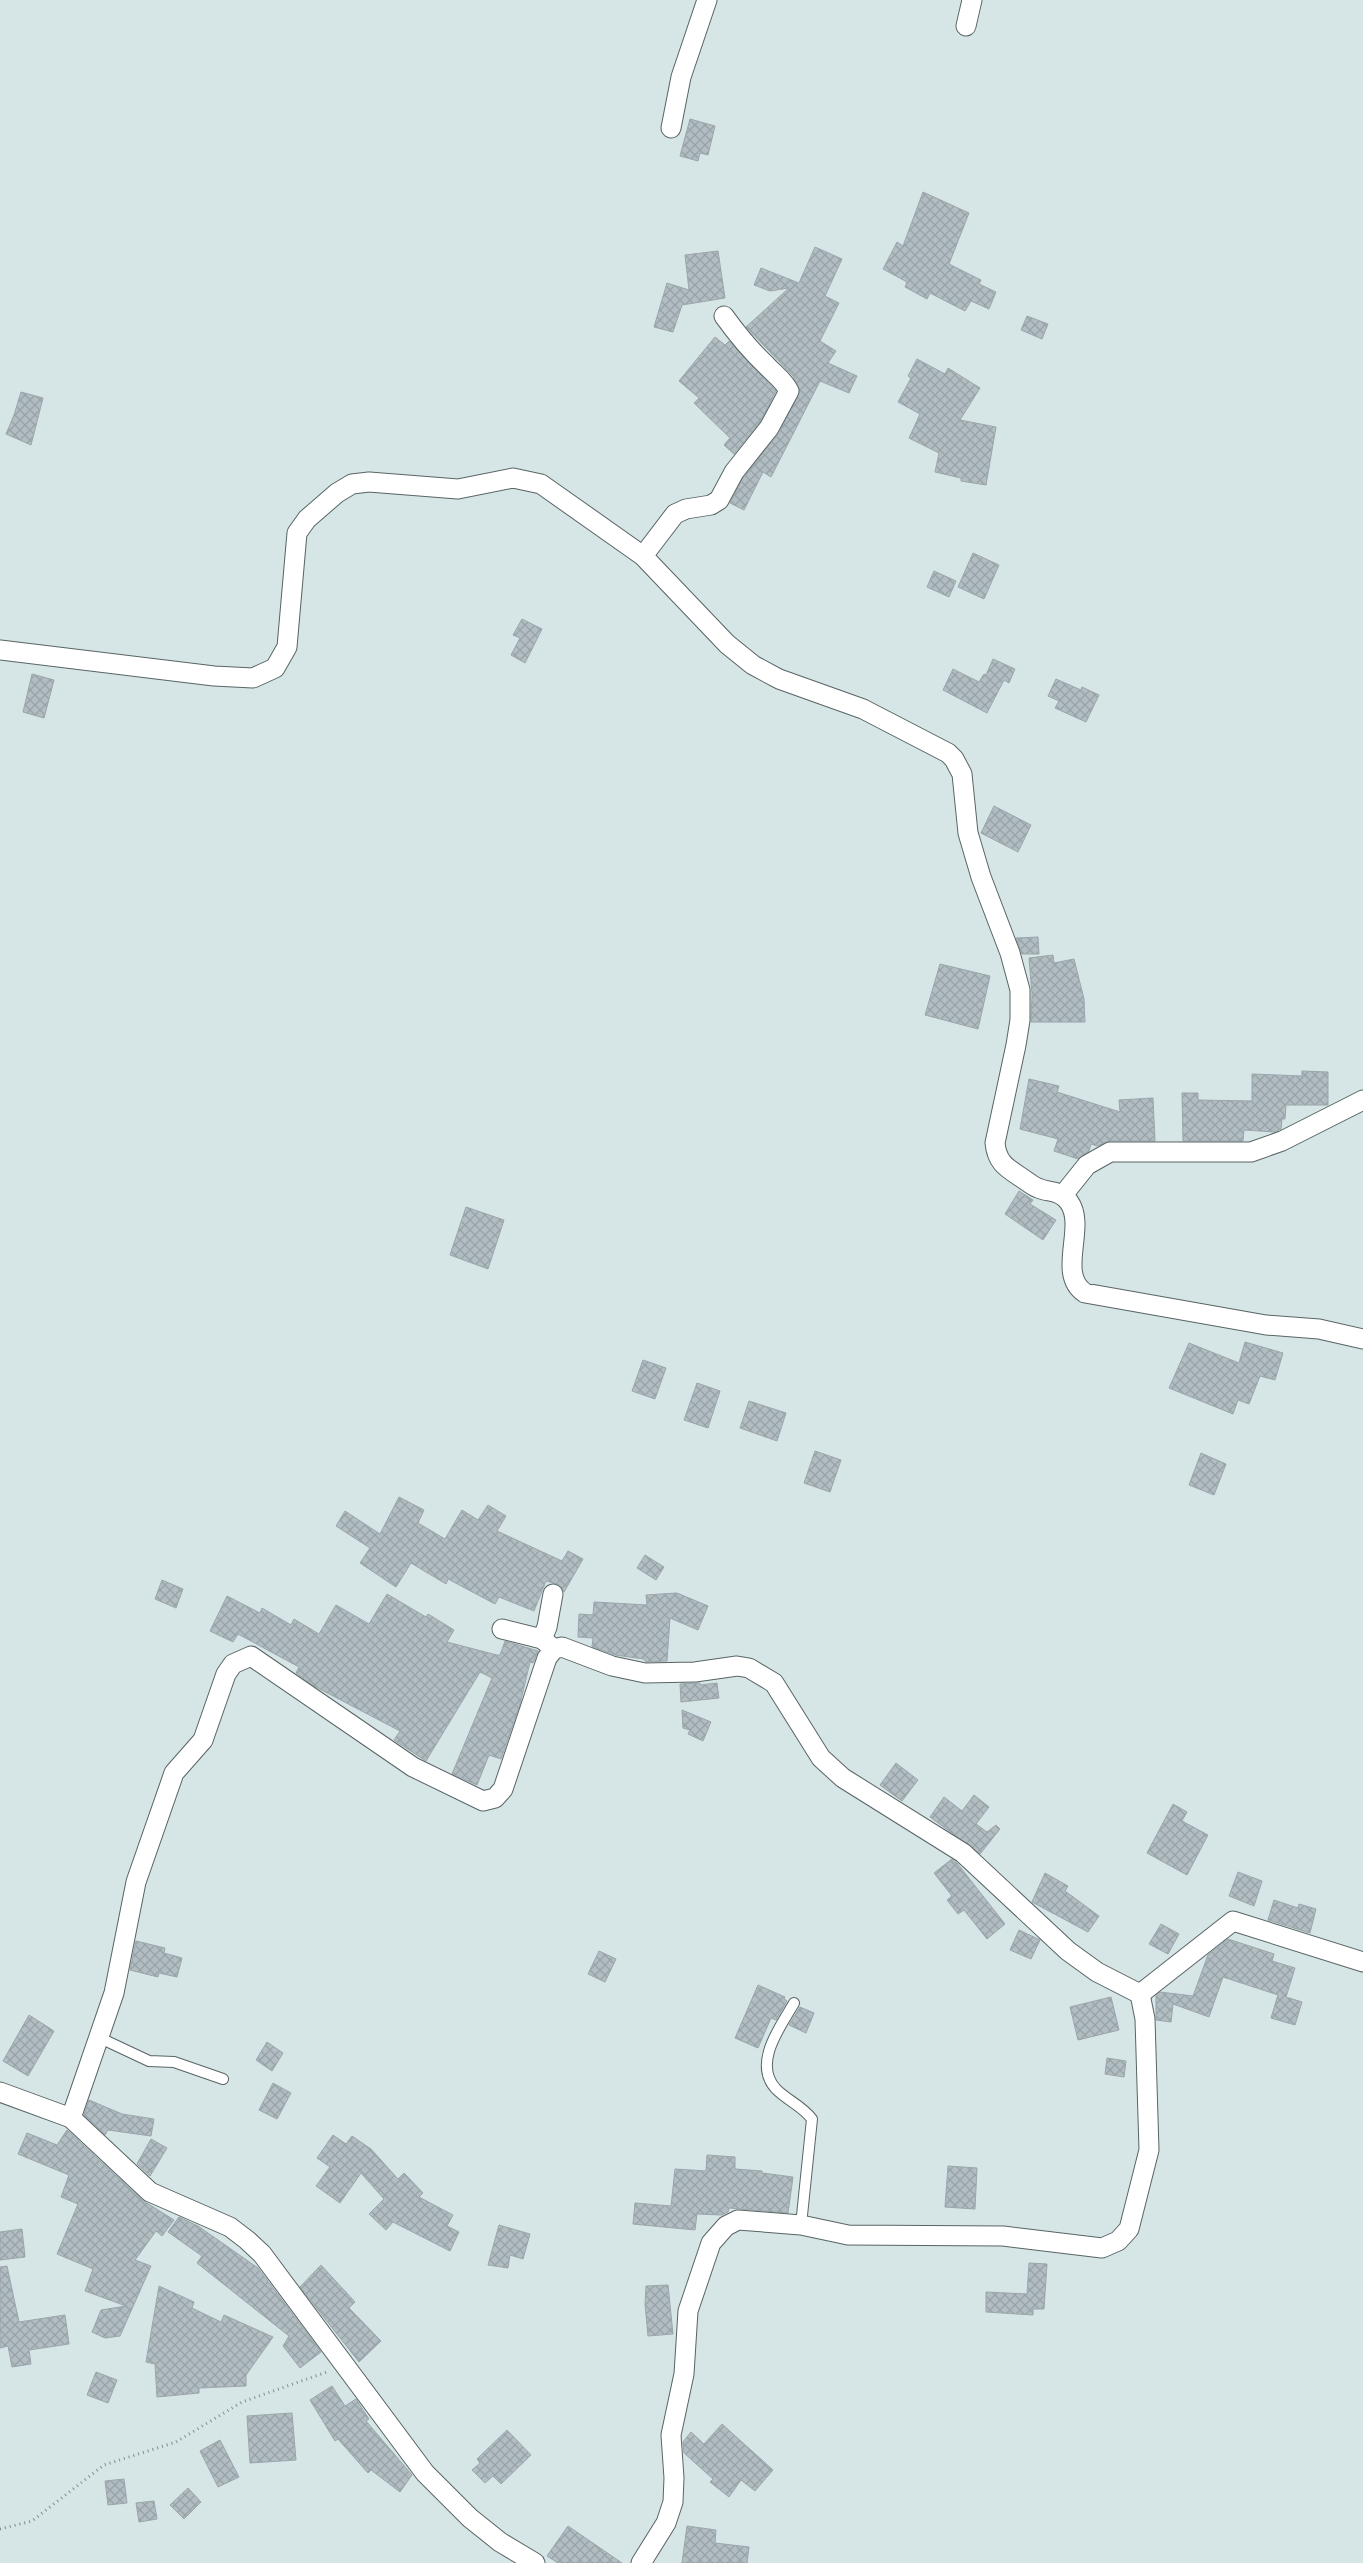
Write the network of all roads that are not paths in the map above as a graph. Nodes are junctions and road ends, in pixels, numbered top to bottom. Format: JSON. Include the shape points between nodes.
{"nodes":[{"id":1,"x":707,"y":0,"type":"edge"},
{"id":2,"x":972,"y":0,"type":"edge"},
{"id":3,"x":966,"y":26,"type":"dead end"},
{"id":4,"x":671,"y":128,"type":"dead end"},
{"id":5,"x":724,"y":316,"type":"dead end"},
{"id":6,"x":644,"y":556,"type":"junction"},
{"id":7,"x":0,"y":650,"type":"edge"},
{"id":8,"x":1363,"y":1100,"type":"edge"},
{"id":9,"x":1063,"y":1196,"type":"junction"},
{"id":10,"x":1363,"y":1339,"type":"edge"},
{"id":11,"x":552,"y":1594,"type":"dead end"},
{"id":12,"x":502,"y":1628,"type":"dead end"},
{"id":13,"x":548,"y":1644,"type":"junction"},
{"id":14,"x":1363,"y":1962,"type":"edge"},
{"id":15,"x":1140,"y":1994,"type":"junction"},
{"id":16,"x":794,"y":2003,"type":"dead end"},
{"id":17,"x":100,"y":2038,"type":"junction"},
{"id":18,"x":223,"y":2079,"type":"dead end"},
{"id":19,"x":0,"y":2092,"type":"edge"},
{"id":20,"x":71,"y":2118,"type":"junction"},
{"id":21,"x":800,"y":2225,"type":"junction"},
{"id":22,"x":534,"y":2563,"type":"edge"},
{"id":23,"x":642,"y":2563,"type":"edge"}],
"edges":[{"from":1,"to":4,"type":"street","via":[[681,76]]},
{"from":2,"to":3,"type":"street"},
{"from":5,"to":6,"type":"street","via":[[748,347],[784,380],[789,391],[769,428],[734,472],[719,500],[675,514]]},
{"from":6,"to":7,"type":"street","via":[[541,484],[513,478],[458,489],[369,482],[352,484],[307,519],[297,533],[287,646],[275,668],[253,678],[214,676]]},
{"from":6,"to":9,"type":"street","via":[[727,644],[753,665],[779,679],[863,709],[938,746],[960,767],[968,833],[1020,990],[1020,1020],[995,1143],[996,1153],[1008,1170],[1039,1189],[1048,1189]]},
{"from":8,"to":9,"type":"street","via":[[1282,1141],[1251,1152],[1110,1152],[1087,1164]]},
{"from":9,"to":10,"type":"street","via":[[1073,1209],[1074,1280],[1085,1293],[1266,1325],[1319,1329]]},
{"from":11,"to":13,"type":"street"},
{"from":12,"to":13,"type":"street"},
{"from":13,"to":15,"type":"street","via":[[645,1674],[737,1666],[762,1674],[774,1683],[822,1758],[843,1778],[963,1853],[1068,1951],[1097,1972]]},
{"from":13,"to":17,"type":"street","via":[[547,1658],[503,1789],[488,1801],[412,1767],[251,1656],[233,1664],[226,1674],[202,1740],[174,1773],[136,1882],[114,1993]]},
{"from":14,"to":15,"type":"street","via":[[1233,1921]]},
{"from":15,"to":21,"type":"street","via":[[1145,2019],[1149,2150],[1129,2229],[1118,2241],[1102,2248],[1003,2236],[848,2235]]},
{"from":16,"to":21,"type":"lane","via":[[768,2050],[767,2064],[776,2089],[803,2107],[812,2119]]},
{"from":17,"to":18,"type":"lane","via":[[148,2061],[174,2062]]},
{"from":17,"to":20,"type":"street"},
{"from":19,"to":20,"type":"street"},
{"from":20,"to":22,"type":"street","via":[[150,2192],[230,2227],[262,2254],[425,2473],[492,2536]]},
{"from":21,"to":23,"type":"street","via":[[738,2220],[726,2226],[711,2243],[688,2312],[684,2374],[671,2435],[673,2502],[666,2523]]}]}
